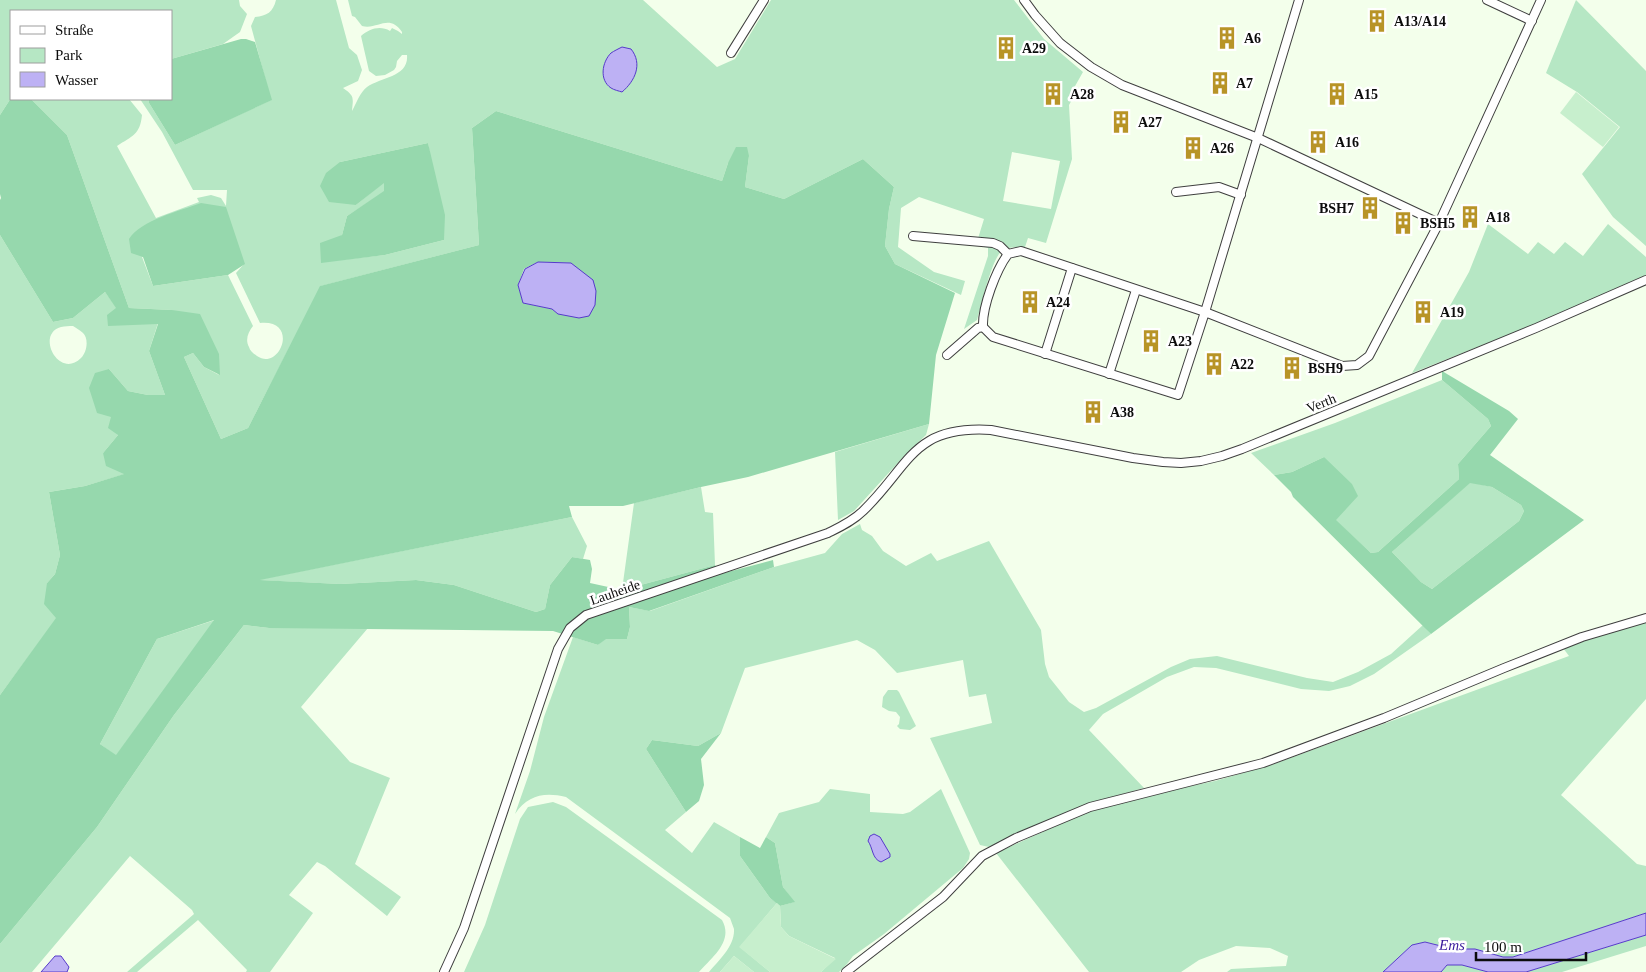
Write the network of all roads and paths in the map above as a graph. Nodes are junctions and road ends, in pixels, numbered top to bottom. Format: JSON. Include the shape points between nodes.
{"nodes":[{"id":1,"x":764,"y":0,"type":"edge"},
{"id":2,"x":1024,"y":0,"type":"edge"},
{"id":3,"x":1300,"y":0,"type":"edge"},
{"id":4,"x":1487,"y":0,"type":"edge"},
{"id":5,"x":1541,"y":0,"type":"edge"},
{"id":6,"x":1532,"y":21,"type":"junction"},
{"id":7,"x":731,"y":53,"type":"dead end"},
{"id":8,"x":1258,"y":138,"type":"junction"},
{"id":9,"x":1176,"y":192,"type":"dead end"},
{"id":10,"x":1241,"y":195,"type":"junction"},
{"id":11,"x":1440,"y":222,"type":"junction"},
{"id":12,"x":913,"y":236,"type":"dead end"},
{"id":13,"x":1008,"y":254,"type":"junction"},
{"id":14,"x":1072,"y":268,"type":"junction"},
{"id":15,"x":1646,"y":280,"type":"edge"},
{"id":16,"x":1136,"y":290,"type":"junction"},
{"id":17,"x":1205,"y":312,"type":"junction"},
{"id":18,"x":983,"y":327,"type":"junction"},
{"id":19,"x":1045,"y":354,"type":"junction"},
{"id":20,"x":947,"y":355,"type":"dead end"},
{"id":21,"x":1109,"y":374,"type":"junction"},
{"id":22,"x":991,"y":430,"type":"joint"},
{"id":23,"x":1646,"y":618,"type":"edge"},
{"id":24,"x":444,"y":972,"type":"edge"},
{"id":25,"x":846,"y":972,"type":"edge"}],
"edges":[{"from":1,"to":7,"type":"street"},
{"from":2,"to":8,"type":"street","via":[[1060,43],[1091,67],[1122,85]]},
{"from":3,"to":8,"type":"street"},
{"from":4,"to":6,"type":"street"},
{"from":5,"to":6,"type":"street"},
{"from":6,"to":11,"type":"street"},
{"from":8,"to":10,"type":"street"},
{"from":8,"to":11,"type":"street"},
{"from":9,"to":10,"type":"street","via":[[1219,187]]},
{"from":10,"to":17,"type":"street"},
{"from":11,"to":17,"type":"street","via":[[1368,356],[1357,364],[1342,366]]},
{"from":12,"to":13,"type":"street","via":[[993,242]]},
{"from":13,"to":14,"type":"street","via":[[1021,252]]},
{"from":13,"to":18,"type":"street","via":[[1000,265],[983,316]]},
{"from":14,"to":16,"type":"street"},
{"from":14,"to":19,"type":"street"},
{"from":15,"to":22,"type":"street","name":"Verth","via":[[1242,449],[1201,461],[1152,461]]},
{"from":16,"to":17,"type":"street"},
{"from":16,"to":21,"type":"street"},
{"from":17,"to":21,"type":"street","via":[[1178,395]]},
{"from":18,"to":19,"type":"street","via":[[993,337]]},
{"from":18,"to":20,"type":"street"},
{"from":19,"to":21,"type":"street"},
{"from":22,"to":24,"type":"street","name":"Lauheide","via":[[957,430],[930,440],[907,459],[863,512],[828,533],[586,615],[573,624],[558,649],[464,928]]},
{"from":23,"to":25,"type":"street","via":[[1582,637],[1384,718],[1263,763],[1090,807],[1016,838],[982,856],[943,897]]}]}
